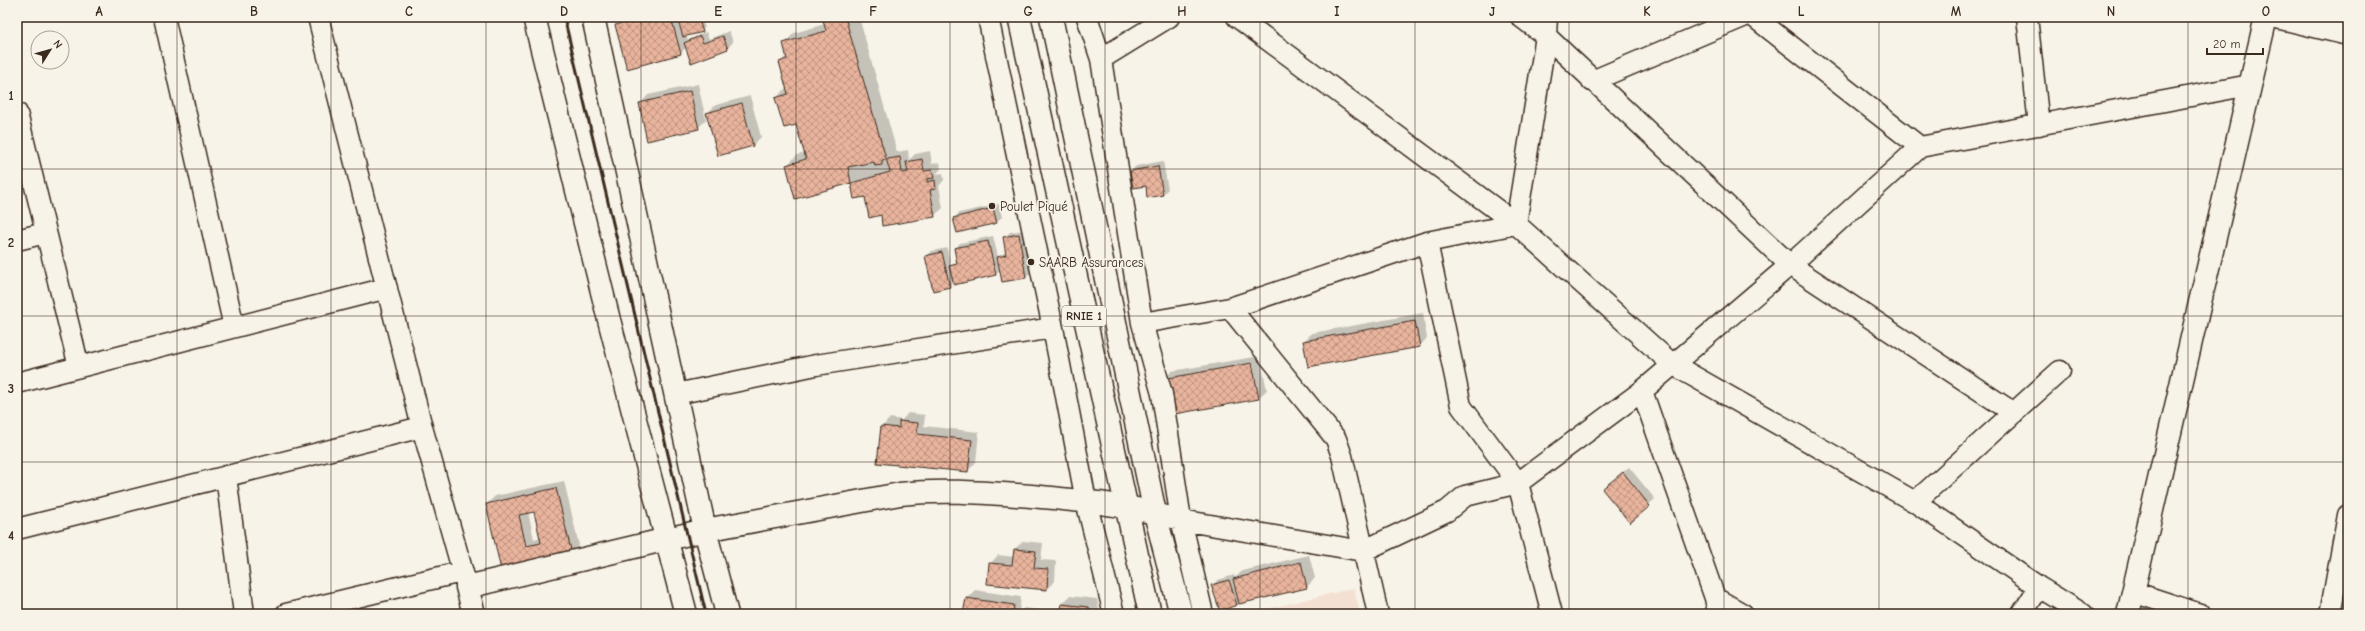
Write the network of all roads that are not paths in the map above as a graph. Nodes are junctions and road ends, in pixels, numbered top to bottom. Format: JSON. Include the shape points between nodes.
{"nodes":[{"id":1,"x":164,"y":17,"type":"edge"},
{"id":2,"x":318,"y":17,"type":"edge"},
{"id":3,"x":534,"y":17,"type":"edge"},
{"id":4,"x":594,"y":17,"type":"edge"},
{"id":5,"x":988,"y":17,"type":"edge"},
{"id":6,"x":1019,"y":17,"type":"edge"},
{"id":7,"x":1051,"y":17,"type":"edge"},
{"id":8,"x":1087,"y":17,"type":"edge"},
{"id":9,"x":1169,"y":17,"type":"edge"},
{"id":10,"x":1237,"y":17,"type":"edge"},
{"id":11,"x":1521,"y":17,"type":"edge"},
{"id":12,"x":1743,"y":17,"type":"edge"},
{"id":13,"x":1754,"y":17,"type":"edge"},
{"id":14,"x":2027,"y":17,"type":"edge"},
{"id":15,"x":2266,"y":17,"type":"edge"},
{"id":16,"x":2277,"y":17,"type":"edge"},
{"id":17,"x":1546,"y":26,"type":"edge"},
{"id":18,"x":2348,"y":34,"type":"edge"},
{"id":19,"x":1101,"y":59,"type":"junction"},
{"id":20,"x":1592,"y":81,"type":"junction"},
{"id":21,"x":2250,"y":85,"type":"junction"},
{"id":22,"x":17,"y":113,"type":"edge"},
{"id":23,"x":2039,"y":125,"type":"junction"},
{"id":24,"x":1920,"y":147,"type":"junction"},
{"id":25,"x":1516,"y":224,"type":"junction"},
{"id":26,"x":46,"y":233,"type":"junction"},
{"id":27,"x":17,"y":240,"type":"edge"},
{"id":28,"x":1427,"y":242,"type":"junction"},
{"id":29,"x":1790,"y":265,"type":"junction"},
{"id":30,"x":387,"y":288,"type":"junction"},
{"id":31,"x":1230,"y":308,"type":"junction"},
{"id":32,"x":1142,"y":323,"type":"junction"},
{"id":33,"x":234,"y":327,"type":"junction"},
{"id":34,"x":1053,"y":328,"type":"junction"},
{"id":35,"x":1672,"y":364,"type":"junction"},
{"id":36,"x":79,"y":367,"type":"junction"},
{"id":37,"x":2060,"y":371,"type":"dead end"},
{"id":38,"x":17,"y":383,"type":"edge"},
{"id":39,"x":1642,"y":391,"type":"junction"},
{"id":40,"x":676,"y":394,"type":"junction"},
{"id":41,"x":2014,"y":413,"type":"junction"},
{"id":42,"x":422,"y":426,"type":"junction"},
{"id":43,"x":226,"y":476,"type":"junction"},
{"id":44,"x":1518,"y":483,"type":"junction"},
{"id":45,"x":1086,"y":501,"type":"junction"},
{"id":46,"x":1914,"y":502,"type":"junction"},
{"id":47,"x":1126,"y":506,"type":"junction"},
{"id":48,"x":1155,"y":513,"type":"junction"},
{"id":49,"x":2348,"y":515,"type":"edge"},
{"id":50,"x":1180,"y":520,"type":"junction"},
{"id":51,"x":17,"y":529,"type":"edge"},
{"id":52,"x":705,"y":530,"type":"junction"},
{"id":53,"x":668,"y":539,"type":"junction"},
{"id":54,"x":1363,"y":551,"type":"junction"},
{"id":55,"x":464,"y":580,"type":"junction"},
{"id":56,"x":2039,"y":587,"type":"junction"},
{"id":57,"x":2133,"y":592,"type":"junction"},
{"id":58,"x":1716,"y":606,"type":"edge"},
{"id":59,"x":244,"y":614,"type":"edge"},
{"id":60,"x":286,"y":614,"type":"edge"},
{"id":61,"x":474,"y":614,"type":"edge"},
{"id":62,"x":686,"y":614,"type":"edge"},
{"id":63,"x":727,"y":614,"type":"edge"},
{"id":64,"x":1114,"y":614,"type":"edge"},
{"id":65,"x":1150,"y":614,"type":"edge"},
{"id":66,"x":1181,"y":614,"type":"edge"},
{"id":67,"x":1203,"y":614,"type":"edge"},
{"id":68,"x":1378,"y":614,"type":"edge"},
{"id":69,"x":1552,"y":614,"type":"edge"},
{"id":70,"x":1742,"y":614,"type":"edge"},
{"id":71,"x":2022,"y":614,"type":"edge"},
{"id":72,"x":2083,"y":614,"type":"edge"},
{"id":73,"x":2128,"y":614,"type":"edge"},
{"id":74,"x":2200,"y":614,"type":"edge"},
{"id":75,"x":2330,"y":614,"type":"edge"}],
"edges":[{"from":1,"to":33,"type":"street"},
{"from":2,"to":30,"type":"street"},
{"from":3,"to":53,"type":"main road","via":[[608,316]]},
{"from":4,"to":40,"type":"main road"},
{"from":5,"to":34,"type":"street"},
{"from":6,"to":47,"type":"main road","number":"RNIE 1"},
{"from":7,"to":48,"type":"main road","number":"RNIE 1"},
{"from":8,"to":19,"type":"street"},
{"from":9,"to":19,"type":"street"},
{"from":10,"to":25,"type":"street"},
{"from":11,"to":17,"type":"street"},
{"from":12,"to":20,"type":"street"},
{"from":13,"to":24,"type":"street"},
{"from":14,"to":23,"type":"street"},
{"from":15,"to":21,"type":"main road"},
{"from":16,"to":18,"type":"main road"},
{"from":17,"to":20,"type":"street"},
{"from":17,"to":25,"type":"street"},
{"from":19,"to":32,"type":"street"},
{"from":20,"to":29,"type":"street"},
{"from":21,"to":23,"type":"street"},
{"from":21,"to":57,"type":"main road"},
{"from":22,"to":26,"type":"street"},
{"from":23,"to":24,"type":"street"},
{"from":24,"to":29,"type":"street"},
{"from":25,"to":28,"type":"street"},
{"from":25,"to":35,"type":"street"},
{"from":26,"to":27,"type":"street"},
{"from":26,"to":36,"type":"street"},
{"from":28,"to":31,"type":"street"},
{"from":28,"to":44,"type":"street","via":[[1462,406]]},
{"from":29,"to":35,"type":"street"},
{"from":29,"to":41,"type":"street"},
{"from":30,"to":33,"type":"street"},
{"from":30,"to":42,"type":"street"},
{"from":31,"to":32,"type":"street"},
{"from":31,"to":54,"type":"street","via":[[1336,438]]},
{"from":32,"to":50,"type":"street","via":[[1162,394]]},
{"from":33,"to":36,"type":"street"},
{"from":34,"to":40,"type":"street","via":[[816,365]]},
{"from":34,"to":45,"type":"street"},
{"from":35,"to":39,"type":"street"},
{"from":35,"to":46,"type":"street"},
{"from":36,"to":38,"type":"street"},
{"from":37,"to":41,"type":"street"},
{"from":39,"to":44,"type":"street"},
{"from":39,"to":58,"type":"street"},
{"from":40,"to":52,"type":"main road"},
{"from":41,"to":46,"type":"street"},
{"from":42,"to":43,"type":"street"},
{"from":42,"to":55,"type":"street"},
{"from":43,"to":51,"type":"street"},
{"from":43,"to":59,"type":"street"},
{"from":44,"to":54,"type":"street","via":[[1465,496],[1447,511]]},
{"from":44,"to":69,"type":"street"},
{"from":45,"to":47,"type":"main road"},
{"from":45,"to":52,"type":"main road","via":[[931,490]]},
{"from":45,"to":64,"type":"street"},
{"from":46,"to":56,"type":"street"},
{"from":47,"to":48,"type":"main road"},
{"from":47,"to":65,"type":"main road","number":"RNIE 1"},
{"from":48,"to":50,"type":"street"},
{"from":48,"to":66,"type":"main road","number":"RNIE 1"},
{"from":49,"to":75,"type":"street"},
{"from":50,"to":54,"type":"street"},
{"from":50,"to":67,"type":"street"},
{"from":52,"to":53,"type":"main road"},
{"from":52,"to":63,"type":"main road"},
{"from":53,"to":55,"type":"main road"},
{"from":53,"to":62,"type":"main road"},
{"from":54,"to":68,"type":"street"},
{"from":55,"to":60,"type":"street"},
{"from":55,"to":61,"type":"main road"},
{"from":56,"to":71,"type":"street"},
{"from":56,"to":72,"type":"street"},
{"from":57,"to":73,"type":"main road"},
{"from":57,"to":74,"type":"street"},
{"from":58,"to":70,"type":"street"}]}
